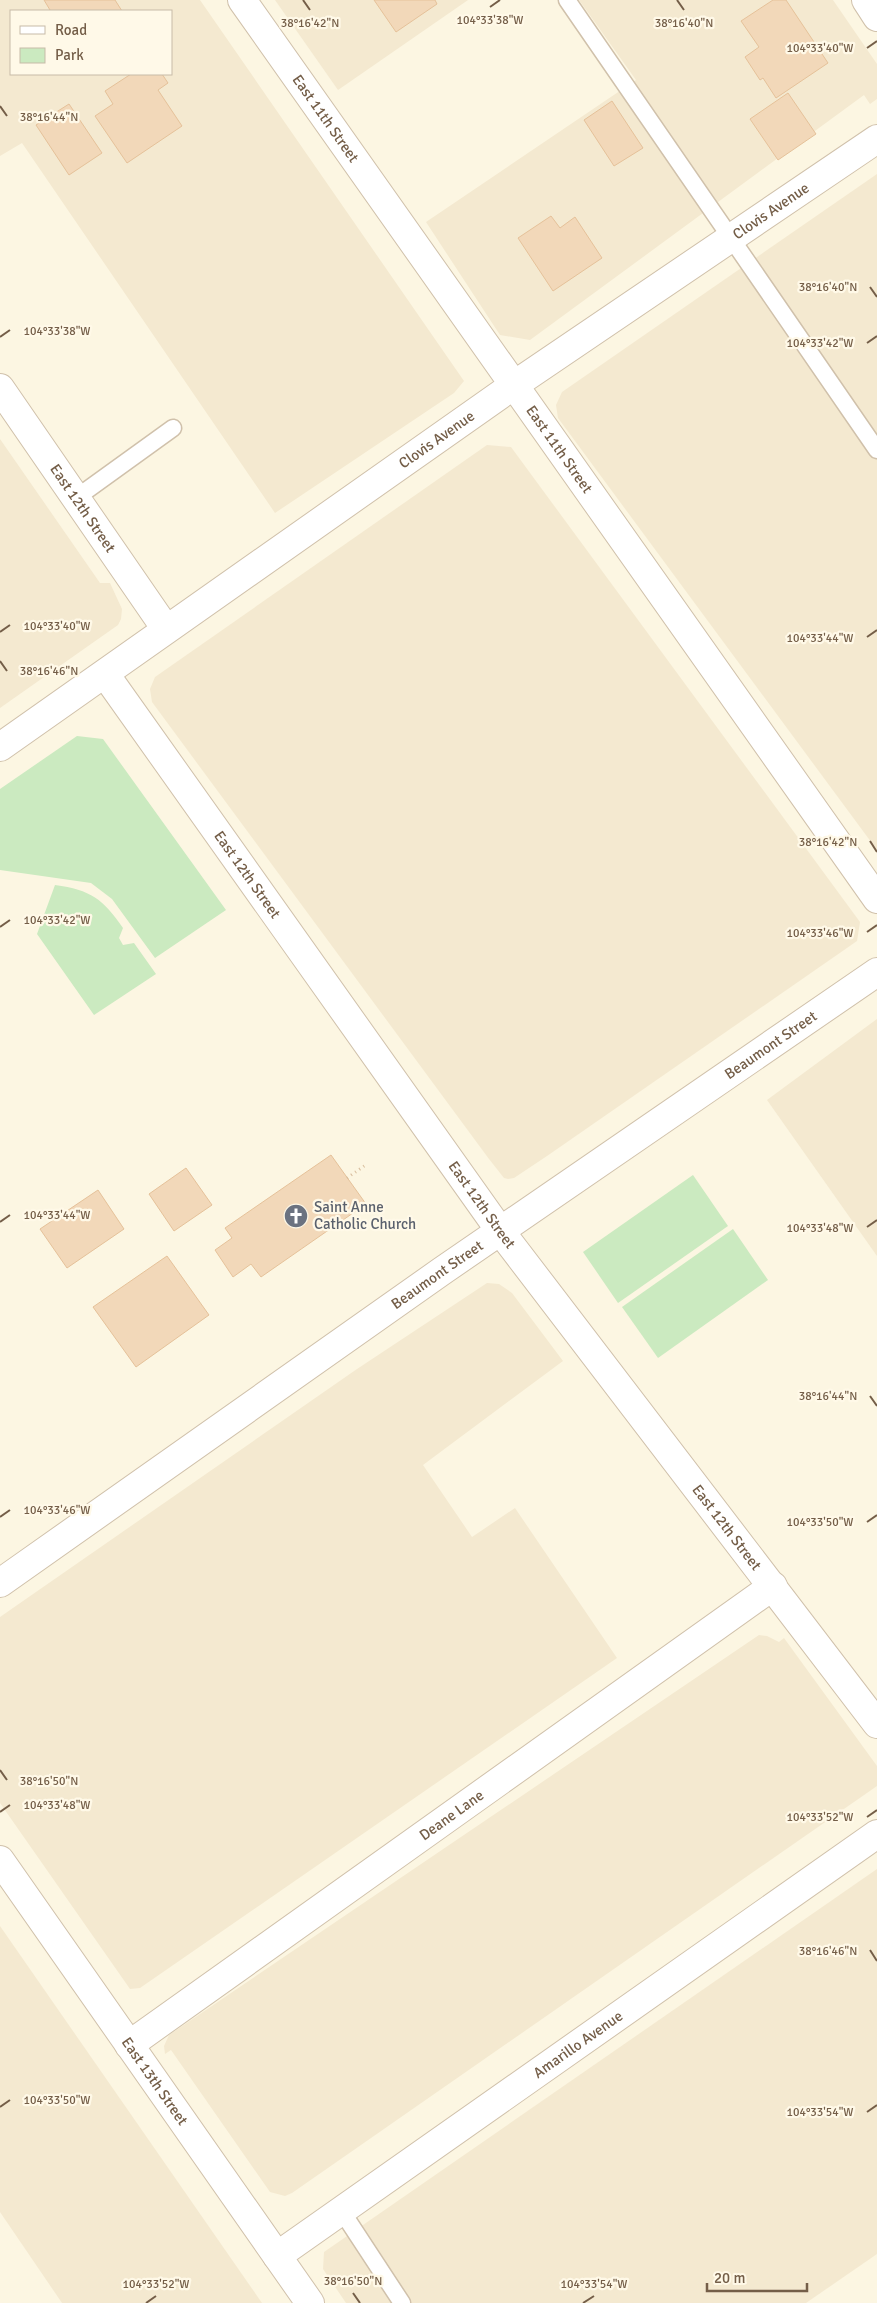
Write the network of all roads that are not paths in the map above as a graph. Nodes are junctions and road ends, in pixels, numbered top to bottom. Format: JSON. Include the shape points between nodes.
{"nodes":[{"id":1,"x":242,"y":0,"type":"edge"},
{"id":2,"x":567,"y":0,"type":"edge"},
{"id":3,"x":866,"y":0,"type":"edge"},
{"id":4,"x":877,"y":16,"type":"edge"},
{"id":5,"x":877,"y":139,"type":"edge"},
{"id":6,"x":730,"y":238,"type":"junction"},
{"id":7,"x":514,"y":385,"type":"junction"},
{"id":8,"x":0,"y":388,"type":"edge"},
{"id":9,"x":173,"y":428,"type":"dead end"},
{"id":10,"x":877,"y":450,"type":"edge"},
{"id":11,"x":76,"y":498,"type":"junction"},
{"id":12,"x":166,"y":629,"type":"junction"},
{"id":13,"x":105,"y":674,"type":"junction"},
{"id":14,"x":0,"y":747,"type":"edge"},
{"id":15,"x":877,"y":898,"type":"edge"},
{"id":16,"x":877,"y":972,"type":"edge"},
{"id":17,"x":501,"y":1232,"type":"junction"},
{"id":18,"x":0,"y":1583,"type":"edge"},
{"id":19,"x":773,"y":1586,"type":"junction"},
{"id":20,"x":877,"y":1724,"type":"edge"},
{"id":21,"x":877,"y":1834,"type":"edge"},
{"id":22,"x":0,"y":1860,"type":"edge"},
{"id":23,"x":129,"y":2045,"type":"junction"},
{"id":24,"x":341,"y":2210,"type":"junction"},
{"id":25,"x":277,"y":2256,"type":"junction"},
{"id":26,"x":310,"y":2303,"type":"edge"},
{"id":27,"x":402,"y":2303,"type":"edge"}],
"edges":[{"from":1,"to":7,"type":"street","name":"East 11th Street"},
{"from":2,"to":6,"type":"lane"},
{"from":3,"to":4,"type":"street"},
{"from":5,"to":6,"type":"street","name":"Clovis Avenue"},
{"from":6,"to":7,"type":"street","name":"Clovis Avenue"},
{"from":6,"to":10,"type":"lane"},
{"from":7,"to":12,"type":"street","name":"Clovis Avenue"},
{"from":7,"to":15,"type":"street","name":"East 11th Street"},
{"from":8,"to":11,"type":"street","name":"East 12th Street"},
{"from":9,"to":11,"type":"lane"},
{"from":11,"to":12,"type":"street","name":"East 12th Street"},
{"from":12,"to":13,"type":"street","name":"Clovis Avenue"},
{"from":13,"to":14,"type":"street","name":"Clovis Avenue"},
{"from":13,"to":17,"type":"street","name":"East 12th Street"},
{"from":16,"to":17,"type":"street","name":"Beaumont Street"},
{"from":17,"to":18,"type":"street","name":"Beaumont Street"},
{"from":17,"to":19,"type":"street","name":"East 12th Street"},
{"from":19,"to":20,"type":"street","name":"East 12th Street"},
{"from":19,"to":23,"type":"street","name":"Deane Lane"},
{"from":21,"to":24,"type":"street","name":"Amarillo Avenue"},
{"from":22,"to":23,"type":"street","name":"East 13th Street"},
{"from":23,"to":25,"type":"street","name":"East 13th Street"},
{"from":24,"to":25,"type":"street","name":"Amarillo Avenue"},
{"from":24,"to":27,"type":"lane"},
{"from":25,"to":26,"type":"street","name":"East 13th Street"}]}
